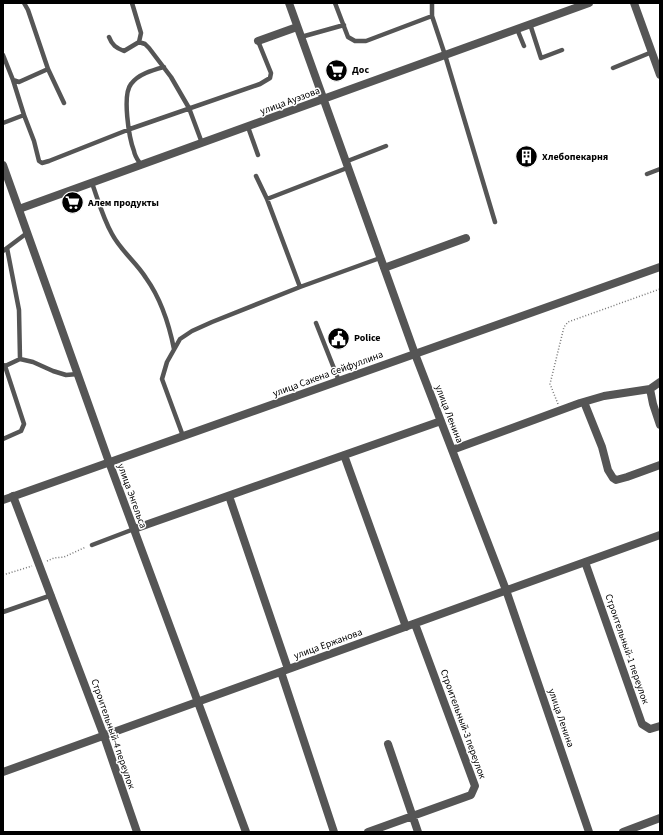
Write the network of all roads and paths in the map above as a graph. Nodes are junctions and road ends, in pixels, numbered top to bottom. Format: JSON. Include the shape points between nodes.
{"nodes":[{"id":1,"x":24,"y":3,"type":"edge"},
{"id":2,"x":132,"y":3,"type":"edge"},
{"id":3,"x":289,"y":3,"type":"edge"},
{"id":4,"x":335,"y":3,"type":"edge"},
{"id":5,"x":432,"y":3,"type":"edge"},
{"id":6,"x":589,"y":3,"type":"edge"},
{"id":7,"x":634,"y":3,"type":"edge"},
{"id":8,"x":432,"y":16,"type":"junction"},
{"id":9,"x":530,"y":24,"type":"junction"},
{"id":10,"x":344,"y":25,"type":"junction"},
{"id":11,"x":297,"y":27,"type":"junction"},
{"id":12,"x":517,"y":29,"type":"junction"},
{"id":13,"x":109,"y":37,"type":"dead end"},
{"id":14,"x":301,"y":37,"type":"junction"},
{"id":15,"x":258,"y":41,"type":"joint"},
{"id":16,"x":138,"y":42,"type":"junction"},
{"id":17,"x":524,"y":46,"type":"dead end"},
{"id":18,"x":562,"y":50,"type":"dead end"},
{"id":19,"x":652,"y":52,"type":"junction"},
{"id":20,"x":3,"y":55,"type":"edge"},
{"id":21,"x":445,"y":55,"type":"junction"},
{"id":22,"x":164,"y":67,"type":"junction"},
{"id":23,"x":613,"y":68,"type":"dead end"},
{"id":24,"x":48,"y":69,"type":"junction"},
{"id":25,"x":660,"y":75,"type":"edge"},
{"id":26,"x":13,"y":80,"type":"junction"},
{"id":27,"x":323,"y":100,"type":"junction"},
{"id":28,"x":64,"y":103,"type":"dead end"},
{"id":29,"x":189,"y":108,"type":"junction"},
{"id":30,"x":24,"y":115,"type":"junction"},
{"id":31,"x":3,"y":123,"type":"edge"},
{"id":32,"x":248,"y":127,"type":"junction"},
{"id":33,"x":130,"y":129,"type":"junction"},
{"id":34,"x":202,"y":143,"type":"junction"},
{"id":35,"x":386,"y":146,"type":"dead end"},
{"id":36,"x":258,"y":155,"type":"dead end"},
{"id":37,"x":3,"y":164,"type":"edge"},
{"id":38,"x":141,"y":165,"type":"junction"},
{"id":39,"x":346,"y":165,"type":"junction"},
{"id":40,"x":660,"y":169,"type":"edge"},
{"id":41,"x":647,"y":174,"type":"dead end"},
{"id":42,"x":256,"y":176,"type":"dead end"},
{"id":43,"x":92,"y":183,"type":"junction"},
{"id":44,"x":267,"y":199,"type":"junction"},
{"id":45,"x":19,"y":209,"type":"junction"},
{"id":46,"x":495,"y":222,"type":"dead end"},
{"id":47,"x":27,"y":233,"type":"junction"},
{"id":48,"x":466,"y":238,"type":"dead end"},
{"id":49,"x":5,"y":250,"type":"edge"},
{"id":50,"x":380,"y":258,"type":"junction"},
{"id":51,"x":660,"y":267,"type":"edge"},
{"id":52,"x":384,"y":268,"type":"junction"},
{"id":53,"x":300,"y":287,"type":"junction"},
{"id":54,"x":660,"y":289,"type":"edge"},
{"id":55,"x":316,"y":323,"type":"dead end"},
{"id":56,"x":174,"y":349,"type":"junction"},
{"id":57,"x":415,"y":354,"type":"junction"},
{"id":58,"x":20,"y":359,"type":"junction"},
{"id":59,"x":4,"y":366,"type":"edge"},
{"id":60,"x":78,"y":374,"type":"junction"},
{"id":61,"x":339,"y":381,"type":"junction"},
{"id":62,"x":660,"y":382,"type":"edge"},
{"id":63,"x":650,"y":389,"type":"junction"},
{"id":64,"x":584,"y":402,"type":"junction"},
{"id":65,"x":560,"y":411,"type":"junction"},
{"id":66,"x":441,"y":421,"type":"junction"},
{"id":67,"x":660,"y":425,"type":"edge"},
{"id":68,"x":184,"y":436,"type":"junction"},
{"id":69,"x":3,"y":439,"type":"edge"},
{"id":70,"x":452,"y":450,"type":"junction"},
{"id":71,"x":344,"y":456,"type":"junction"},
{"id":72,"x":109,"y":462,"type":"junction"},
{"id":73,"x":660,"y":465,"type":"edge"},
{"id":74,"x":13,"y":496,"type":"junction"},
{"id":75,"x":229,"y":496,"type":"junction"},
{"id":76,"x":3,"y":500,"type":"edge"},
{"id":77,"x":134,"y":529,"type":"junction"},
{"id":78,"x":660,"y":535,"type":"edge"},
{"id":79,"x":92,"y":545,"type":"joint"},
{"id":80,"x":585,"y":562,"type":"junction"},
{"id":81,"x":39,"y":563,"type":"junction"},
{"id":82,"x":3,"y":575,"type":"edge"},
{"id":83,"x":506,"y":590,"type":"junction"},
{"id":84,"x":52,"y":595,"type":"junction"},
{"id":85,"x":3,"y":612,"type":"edge"},
{"id":86,"x":415,"y":624,"type":"junction"},
{"id":87,"x":406,"y":627,"type":"junction"},
{"id":88,"x":284,"y":671,"type":"junction"},
{"id":89,"x":197,"y":703,"type":"junction"},
{"id":90,"x":660,"y":726,"type":"edge"},
{"id":91,"x":104,"y":736,"type":"junction"},
{"id":92,"x":388,"y":744,"type":"dead end"},
{"id":93,"x":3,"y":772,"type":"edge"},
{"id":94,"x":412,"y":817,"type":"junction"},
{"id":95,"x":660,"y":818,"type":"edge"},
{"id":96,"x":137,"y":832,"type":"edge"},
{"id":97,"x":246,"y":832,"type":"edge"},
{"id":98,"x":334,"y":832,"type":"edge"},
{"id":99,"x":368,"y":832,"type":"edge"},
{"id":100,"x":418,"y":832,"type":"edge"},
{"id":101,"x":589,"y":832,"type":"edge"},
{"id":102,"x":623,"y":832,"type":"edge"}],
"edges":[{"from":1,"to":24,"type":"lane"},
{"from":2,"to":16,"type":"lane","via":[[141,33]]},
{"from":3,"to":11,"type":"street","name":"улица Ленина"},
{"from":4,"to":10,"type":"lane"},
{"from":5,"to":8,"type":"lane"},
{"from":6,"to":9,"type":"street","name":"улица Ауэзова"},
{"from":7,"to":19,"type":"street"},
{"from":8,"to":10,"type":"lane","via":[[366,41],[355,41],[348,37]]},
{"from":8,"to":21,"type":"lane"},
{"from":9,"to":12,"type":"street","name":"улица Ауэзова"},
{"from":9,"to":18,"type":"lane","via":[[542,58]]},
{"from":10,"to":14,"type":"lane"},
{"from":11,"to":14,"type":"street","name":"улица Ленина"},
{"from":11,"to":15,"type":"street"},
{"from":12,"to":17,"type":"lane"},
{"from":12,"to":21,"type":"street","name":"улица Ауэзова"},
{"from":13,"to":16,"type":"lane","via":[[117,49],[124,51]]},
{"from":14,"to":27,"type":"street","name":"улица Ленина"},
{"from":15,"to":29,"type":"lane","via":[[268,63],[270,78],[260,84]]},
{"from":16,"to":22,"type":"lane","via":[[145,44]]},
{"from":19,"to":23,"type":"lane"},
{"from":19,"to":25,"type":"street"},
{"from":20,"to":26,"type":"lane"},
{"from":21,"to":27,"type":"street","name":"улица Ауэзова"},
{"from":21,"to":46,"type":"lane"},
{"from":22,"to":29,"type":"lane"},
{"from":22,"to":33,"type":"lane","via":[[142,75],[128,88],[126,102]]},
{"from":24,"to":26,"type":"lane","via":[[19,82]]},
{"from":24,"to":28,"type":"lane"},
{"from":26,"to":30,"type":"lane"},
{"from":27,"to":32,"type":"street","name":"улица Ауэзова"},
{"from":27,"to":39,"type":"street","name":"улица Ленина"},
{"from":29,"to":33,"type":"lane"},
{"from":29,"to":34,"type":"lane"},
{"from":30,"to":31,"type":"lane"},
{"from":30,"to":33,"type":"lane","via":[[39,161],[42,163]]},
{"from":32,"to":34,"type":"street","name":"улица Ауэзова"},
{"from":32,"to":36,"type":"lane"},
{"from":33,"to":38,"type":"lane","via":[[130,138]]},
{"from":34,"to":38,"type":"street","name":"улица Ауэзова"},
{"from":35,"to":39,"type":"lane"},
{"from":37,"to":45,"type":"street","name":"улица Энгельса"},
{"from":38,"to":43,"type":"street","name":"улица Ауэзова"},
{"from":39,"to":44,"type":"lane"},
{"from":39,"to":50,"type":"street","name":"улица Ленина"},
{"from":40,"to":41,"type":"lane"},
{"from":42,"to":44,"type":"lane"},
{"from":43,"to":45,"type":"street","name":"улица Ауэзова"},
{"from":43,"to":56,"type":"lane","via":[[112,234],[146,278],[164,310]]},
{"from":44,"to":53,"type":"lane"},
{"from":45,"to":47,"type":"street","name":"улица Энгельса"},
{"from":47,"to":49,"type":"lane"},
{"from":47,"to":60,"type":"street","name":"улица Энгельса"},
{"from":48,"to":52,"type":"street"},
{"from":49,"to":58,"type":"lane","via":[[18,310]]},
{"from":50,"to":52,"type":"street","name":"улица Ленина"},
{"from":50,"to":53,"type":"lane"},
{"from":51,"to":57,"type":"street","name":"улица Сакена Сейфуллина"},
{"from":52,"to":57,"type":"street","name":"улица Ленина"},
{"from":53,"to":56,"type":"lane","via":[[192,330],[180,339]]},
{"from":54,"to":65,"type":"path","via":[[568,322],[564,327],[550,384]]},
{"from":55,"to":61,"type":"lane"},
{"from":56,"to":68,"type":"lane","via":[[162,379]]},
{"from":57,"to":61,"type":"street","name":"улица Сакена Сейфуллина"},
{"from":57,"to":66,"type":"street","name":"улица Ленина"},
{"from":58,"to":59,"type":"lane"},
{"from":58,"to":60,"type":"lane","via":[[66,375]]},
{"from":59,"to":69,"type":"lane","via":[[24,424],[21,431]]},
{"from":60,"to":72,"type":"street","name":"улица Энгельса"},
{"from":61,"to":68,"type":"street","name":"улица Сакена Сейфуллина"},
{"from":62,"to":63,"type":"street"},
{"from":63,"to":64,"type":"street","via":[[604,396]]},
{"from":63,"to":67,"type":"street"},
{"from":64,"to":65,"type":"street"},
{"from":64,"to":73,"type":"street","via":[[613,478],[616,480],[627,477]]},
{"from":65,"to":70,"type":"street"},
{"from":66,"to":70,"type":"street","name":"улица Ленина"},
{"from":66,"to":71,"type":"street"},
{"from":68,"to":72,"type":"street","name":"улица Сакена Сейфуллина"},
{"from":70,"to":83,"type":"street","name":"улица Ленина"},
{"from":71,"to":75,"type":"street"},
{"from":71,"to":87,"type":"street"},
{"from":72,"to":74,"type":"street","name":"улица Сакена Сейфуллина"},
{"from":72,"to":77,"type":"street","name":"улица Энгельса"},
{"from":74,"to":76,"type":"street","name":"улица Сакена Сейфуллина"},
{"from":74,"to":81,"type":"street","name":"Строительный-4 переулок"},
{"from":75,"to":77,"type":"street"},
{"from":75,"to":88,"type":"street"},
{"from":77,"to":79,"type":"lane"},
{"from":77,"to":89,"type":"street","name":"улица Энгельса"},
{"from":78,"to":80,"type":"street","name":"улица Ержанова"},
{"from":79,"to":81,"type":"path","via":[[64,557]]},
{"from":80,"to":83,"type":"street","name":"улица Ержанова"},
{"from":80,"to":90,"type":"street","name":"Строительный-1 переулок","via":[[642,724],[650,729]]},
{"from":81,"to":82,"type":"path"},
{"from":81,"to":84,"type":"street","name":"Строительный-4 переулок"},
{"from":83,"to":86,"type":"street","name":"улица Ержанова"},
{"from":83,"to":101,"type":"street","name":"улица Ленина"},
{"from":84,"to":85,"type":"lane"},
{"from":84,"to":91,"type":"street","name":"Строительный-4 переулок"},
{"from":86,"to":87,"type":"street","name":"улица Ержанова"},
{"from":86,"to":94,"type":"street","name":"Строительный-3 переулок","via":[[475,786],[471,795]]},
{"from":87,"to":88,"type":"street","name":"улица Ержанова"},
{"from":88,"to":89,"type":"street","name":"улица Ержанова"},
{"from":88,"to":98,"type":"street"},
{"from":89,"to":91,"type":"street","name":"улица Ержанова"},
{"from":89,"to":97,"type":"street","name":"улица Энгельса"},
{"from":91,"to":93,"type":"street","name":"улица Ержанова"},
{"from":91,"to":96,"type":"street","name":"Строительный-4 переулок"},
{"from":92,"to":94,"type":"street"},
{"from":94,"to":99,"type":"street","name":"Строительный-3 переулок"},
{"from":94,"to":100,"type":"street"},
{"from":95,"to":102,"type":"street"}]}
